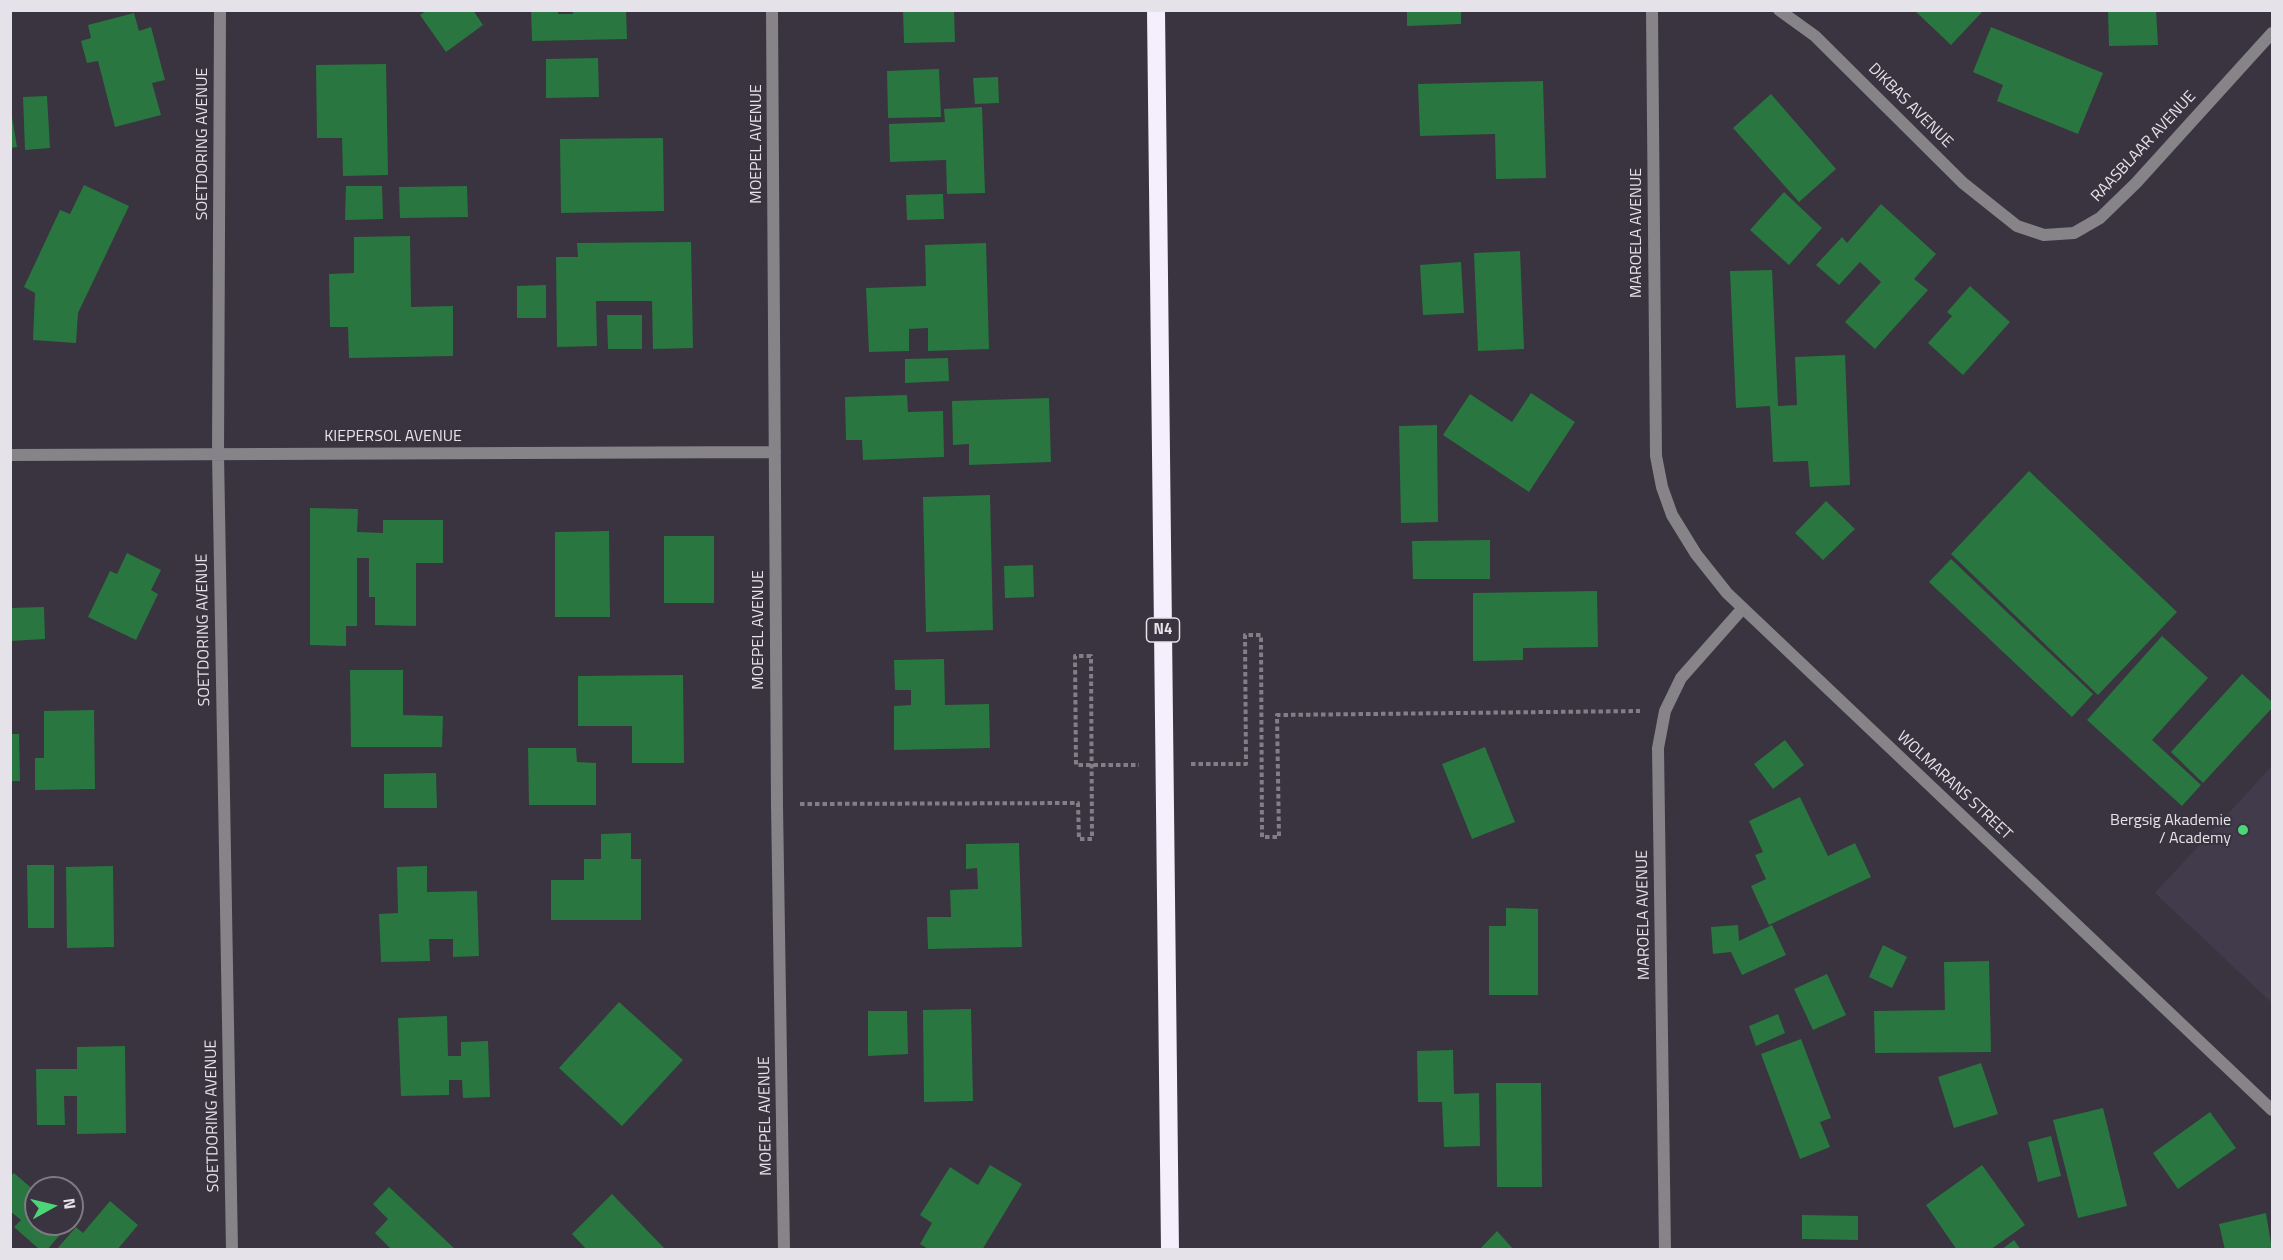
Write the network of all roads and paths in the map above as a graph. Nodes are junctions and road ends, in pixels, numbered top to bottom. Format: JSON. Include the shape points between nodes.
{"nodes":[{"id":1,"x":220,"y":10,"type":"edge"},
{"id":2,"x":772,"y":10,"type":"edge"},
{"id":3,"x":1156,"y":10,"type":"edge"},
{"id":4,"x":1652,"y":10,"type":"edge"},
{"id":5,"x":1779,"y":10,"type":"edge"},
{"id":6,"x":2272,"y":33,"type":"edge"},
{"id":7,"x":2017,"y":226,"type":"joint"},
{"id":8,"x":775,"y":452,"type":"junction"},
{"id":9,"x":218,"y":454,"type":"junction"},
{"id":10,"x":10,"y":455,"type":"edge"},
{"id":11,"x":1656,"y":456,"type":"joint"},
{"id":12,"x":1743,"y":608,"type":"junction"},
{"id":13,"x":1665,"y":711,"type":"junction"},
{"id":14,"x":1189,"y":764,"type":"dead end"},
{"id":15,"x":1144,"y":765,"type":"dead end"},
{"id":16,"x":777,"y":805,"type":"junction"},
{"id":17,"x":2272,"y":1110,"type":"edge"},
{"id":18,"x":232,"y":1250,"type":"edge"},
{"id":19,"x":784,"y":1250,"type":"edge"},
{"id":20,"x":1170,"y":1250,"type":"edge"},
{"id":21,"x":1665,"y":1250,"type":"edge"}],
"edges":[{"from":1,"to":9,"type":"street","name":"SOETDORING AVENUE"},
{"from":2,"to":8,"type":"street","name":"MOEPEL AVENUE"},
{"from":3,"to":20,"type":"highway","number":"N4"},
{"from":4,"to":11,"type":"street","name":"MAROELA AVENUE"},
{"from":5,"to":7,"type":"street","name":"DIKBAS AVENUE","via":[[1815,36],[1963,183]]},
{"from":6,"to":7,"type":"street","name":"RAASBLAAR AVENUE","via":[[2100,218],[2074,233],[2044,235]]},
{"from":8,"to":9,"type":"street","name":"KIEPERSOL AVENUE"},
{"from":8,"to":16,"type":"street","name":"MOEPEL AVENUE"},
{"from":9,"to":10,"type":"street","name":"KIEPERSOL AVENUE"},
{"from":9,"to":18,"type":"street","name":"SOETDORING AVENUE"},
{"from":11,"to":12,"type":"street","name":"WOLMARANS STREET","via":[[1672,515],[1696,554]]},
{"from":12,"to":13,"type":"street","name":"MAROELA AVENUE","via":[[1681,678]]},
{"from":12,"to":17,"type":"street","name":"WOLMARANS STREET"},
{"from":13,"to":14,"type":"path","via":[[1277,715],[1279,837],[1262,837],[1261,635],[1245,635],[1246,764]]},
{"from":13,"to":21,"type":"street","name":"MAROELA AVENUE","via":[[1658,748]]},
{"from":15,"to":16,"type":"path","via":[[1110,765],[1098,765],[1087,765],[1076,765],[1076,656],[1091,656],[1092,736],[1092,748],[1092,759],[1092,771],[1092,839],[1078,839],[1078,803]]},
{"from":16,"to":19,"type":"street","name":"MOEPEL AVENUE"}]}
